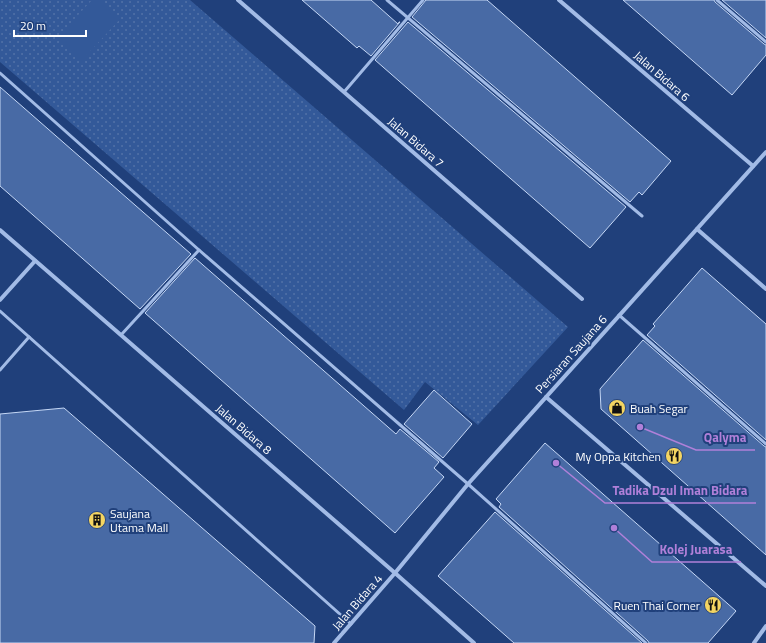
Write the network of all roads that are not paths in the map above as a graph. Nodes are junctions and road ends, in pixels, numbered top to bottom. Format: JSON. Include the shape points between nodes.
{"nodes":[{"id":1,"x":238,"y":0,"type":"edge"},
{"id":2,"x":387,"y":0,"type":"edge"},
{"id":3,"x":423,"y":0,"type":"edge"},
{"id":4,"x":559,"y":0,"type":"edge"},
{"id":5,"x":717,"y":0,"type":"edge"},
{"id":6,"x":408,"y":18,"type":"junction"},
{"id":7,"x":766,"y":42,"type":"edge"},
{"id":8,"x":0,"y":73,"type":"edge"},
{"id":9,"x":344,"y":92,"type":"junction"},
{"id":10,"x":766,"y":152,"type":"edge"},
{"id":11,"x":753,"y":166,"type":"junction"},
{"id":12,"x":642,"y":216,"type":"dead end"},
{"id":13,"x":697,"y":229,"type":"junction"},
{"id":14,"x":0,"y":230,"type":"edge"},
{"id":15,"x":199,"y":250,"type":"junction"},
{"id":16,"x":35,"y":261,"type":"junction"},
{"id":17,"x":766,"y":289,"type":"edge"},
{"id":18,"x":0,"y":300,"type":"edge"},
{"id":19,"x":582,"y":300,"type":"dead end"},
{"id":20,"x":0,"y":311,"type":"edge"},
{"id":21,"x":620,"y":315,"type":"junction"},
{"id":22,"x":121,"y":335,"type":"junction"},
{"id":23,"x":29,"y":337,"type":"junction"},
{"id":24,"x":0,"y":370,"type":"edge"},
{"id":25,"x":546,"y":397,"type":"junction"},
{"id":26,"x":766,"y":444,"type":"edge"},
{"id":27,"x":468,"y":484,"type":"junction"},
{"id":28,"x":396,"y":573,"type":"junction"},
{"id":29,"x":766,"y":586,"type":"edge"},
{"id":30,"x":350,"y":624,"type":"junction"},
{"id":31,"x":766,"y":626,"type":"edge"},
{"id":32,"x":334,"y":643,"type":"edge"},
{"id":33,"x":474,"y":643,"type":"edge"},
{"id":34,"x":646,"y":643,"type":"edge"},
{"id":35,"x":754,"y":643,"type":"edge"}],
"edges":[{"from":1,"to":9,"type":"street","name":"Jalan Bidara 7"},
{"from":2,"to":6,"type":"lane"},
{"from":3,"to":6,"type":"lane"},
{"from":4,"to":11,"type":"street","name":"Jalan Bidara 6"},
{"from":5,"to":7,"type":"lane"},
{"from":6,"to":9,"type":"lane"},
{"from":6,"to":12,"type":"lane"},
{"from":8,"to":15,"type":"lane"},
{"from":9,"to":19,"type":"street","name":"Jalan Bidara 7"},
{"from":10,"to":11,"type":"street","name":"Persiaran Saujana 6"},
{"from":11,"to":13,"type":"street","name":"Persiaran Saujana 6"},
{"from":13,"to":17,"type":"street"},
{"from":13,"to":21,"type":"street","name":"Persiaran Saujana 6"},
{"from":14,"to":16,"type":"street","name":"Jalan Bidara 8"},
{"from":15,"to":22,"type":"lane"},
{"from":15,"to":27,"type":"lane"},
{"from":16,"to":18,"type":"street"},
{"from":16,"to":22,"type":"street","name":"Jalan Bidara 8"},
{"from":20,"to":23,"type":"lane"},
{"from":21,"to":25,"type":"street","name":"Persiaran Saujana 6"},
{"from":21,"to":26,"type":"lane"},
{"from":22,"to":28,"type":"street","name":"Jalan Bidara 8"},
{"from":23,"to":24,"type":"lane"},
{"from":23,"to":30,"type":"lane"},
{"from":25,"to":27,"type":"street","name":"Persiaran Saujana 6"},
{"from":25,"to":29,"type":"street"},
{"from":27,"to":28,"type":"street","name":"Persiaran Saujana 6"},
{"from":27,"to":34,"type":"lane"},
{"from":28,"to":30,"type":"street","name":"Jalan Bidara 4"},
{"from":28,"to":33,"type":"street","name":"Jalan Bidara 8"},
{"from":30,"to":32,"type":"street","name":"Jalan Bidara 4"},
{"from":31,"to":35,"type":"street"}]}
